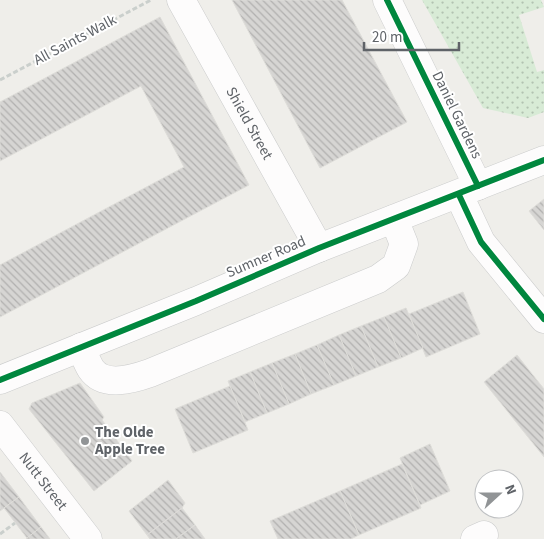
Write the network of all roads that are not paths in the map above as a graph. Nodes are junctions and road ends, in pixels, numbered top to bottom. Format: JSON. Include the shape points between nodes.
{"nodes":[{"id":1,"x":181,"y":0,"type":"edge"},
{"id":2,"x":387,"y":0,"type":"edge"},
{"id":3,"x":544,"y":160,"type":"edge"},
{"id":4,"x":468,"y":191,"type":"junction"},
{"id":5,"x":394,"y":219,"type":"junction"},
{"id":6,"x":319,"y":248,"type":"junction"},
{"id":7,"x":544,"y":319,"type":"edge"},
{"id":8,"x":81,"y":348,"type":"junction"},
{"id":9,"x":0,"y":380,"type":"edge"},
{"id":10,"x":0,"y":425,"type":"edge"},
{"id":11,"x":88,"y":539,"type":"edge"}],
"edges":[{"from":1,"to":6,"type":"street","name":"Shield Street"},
{"from":2,"to":4,"type":"street","name":"Daniel Gardens"},
{"from":3,"to":4,"type":"street","name":"Sumner Road"},
{"from":4,"to":5,"type":"street","name":"Sumner Road"},
{"from":4,"to":7,"type":"street","name":"Daniel Gardens","via":[[481,242]]},
{"from":5,"to":6,"type":"street","name":"Sumner Road"},
{"from":5,"to":8,"type":"street","via":[[404,244],[396,266],[378,279],[150,373],[128,380],[106,379],[92,371]]},
{"from":6,"to":8,"type":"street","name":"Sumner Road"},
{"from":8,"to":9,"type":"street","name":"Sumner Road"},
{"from":10,"to":11,"type":"street","name":"Nutt Street"}]}
